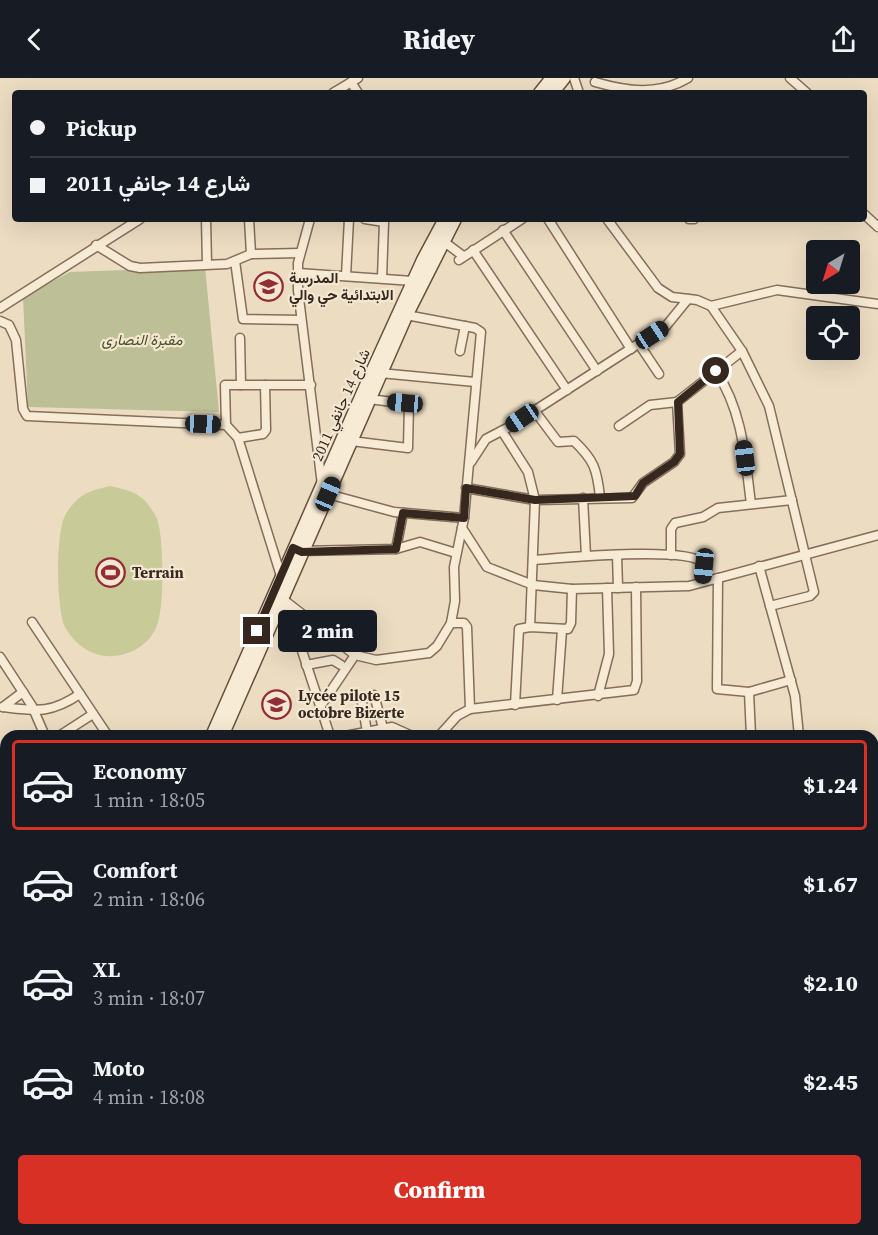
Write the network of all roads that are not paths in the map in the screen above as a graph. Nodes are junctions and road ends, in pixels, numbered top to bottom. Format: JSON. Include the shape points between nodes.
{"nodes":[{"id":1,"x":552,"y":78,"type":"edge"},
{"id":2,"x":564,"y":78,"type":"edge"},
{"id":3,"x":688,"y":78,"type":"edge"},
{"id":4,"x":790,"y":78,"type":"edge"},
{"id":5,"x":355,"y":80,"type":"edge"},
{"id":6,"x":594,"y":80,"type":"edge"},
{"id":7,"x":338,"y":90,"type":"edge"},
{"id":8,"x":542,"y":90,"type":"edge"},
{"id":9,"x":554,"y":90,"type":"edge"},
{"id":10,"x":628,"y":90,"type":"edge"},
{"id":11,"x":645,"y":90,"type":"edge"},
{"id":12,"x":804,"y":90,"type":"edge"},
{"id":13,"x":867,"y":217,"type":"edge"},
{"id":14,"x":135,"y":222,"type":"edge"},
{"id":15,"x":206,"y":222,"type":"edge"},
{"id":16,"x":249,"y":222,"type":"edge"},
{"id":17,"x":309,"y":222,"type":"edge"},
{"id":18,"x":349,"y":222,"type":"edge"},
{"id":19,"x":384,"y":222,"type":"edge"},
{"id":20,"x":444,"y":222,"type":"edge"},
{"id":21,"x":453,"y":222,"type":"edge"},
{"id":22,"x":517,"y":222,"type":"edge"},
{"id":23,"x":550,"y":222,"type":"edge"},
{"id":24,"x":609,"y":222,"type":"edge"},
{"id":25,"x":878,"y":227,"type":"edge"},
{"id":26,"x":503,"y":230,"type":"junction"},
{"id":27,"x":443,"y":241,"type":"junction"},
{"id":28,"x":96,"y":245,"type":"junction"},
{"id":29,"x":473,"y":250,"type":"junction"},
{"id":30,"x":300,"y":253,"type":"junction"},
{"id":31,"x":251,"y":254,"type":"junction"},
{"id":32,"x":235,"y":261,"type":"junction"},
{"id":33,"x":207,"y":264,"type":"junction"},
{"id":34,"x":298,"y":273,"type":"junction"},
{"id":35,"x":346,"y":276,"type":"junction"},
{"id":36,"x":382,"y":278,"type":"junction"},
{"id":37,"x":413,"y":281,"type":"junction"},
{"id":38,"x":688,"y":299,"type":"junction"},
{"id":39,"x":878,"y":304,"type":"edge"},
{"id":40,"x":711,"y":306,"type":"junction"},
{"id":41,"x":0,"y":308,"type":"edge"},
{"id":42,"x":402,"y":315,"type":"junction"},
{"id":43,"x":301,"y":320,"type":"junction"},
{"id":44,"x":0,"y":321,"type":"edge"},
{"id":45,"x":465,"y":326,"type":"junction"},
{"id":46,"x":240,"y":338,"type":"dead end"},
{"id":47,"x":639,"y":344,"type":"junction"},
{"id":48,"x":631,"y":349,"type":"junction"},
{"id":49,"x":460,"y":351,"type":"dead end"},
{"id":50,"x":742,"y":351,"type":"junction"},
{"id":51,"x":597,"y":371,"type":"junction"},
{"id":52,"x":716,"y":371,"type":"junction"},
{"id":53,"x":380,"y":373,"type":"junction"},
{"id":54,"x":659,"y":374,"type":"dead end"},
{"id":55,"x":475,"y":382,"type":"junction"},
{"id":56,"x":241,"y":385,"type":"junction"},
{"id":57,"x":265,"y":385,"type":"junction"},
{"id":58,"x":311,"y":385,"type":"junction"},
{"id":59,"x":567,"y":390,"type":"junction"},
{"id":60,"x":369,"y":399,"type":"junction"},
{"id":61,"x":678,"y":402,"type":"junction"},
{"id":62,"x":534,"y":410,"type":"junction"},
{"id":63,"x":226,"y":425,"type":"junction"},
{"id":64,"x":619,"y":426,"type":"dead end"},
{"id":65,"x":502,"y":431,"type":"junction"},
{"id":66,"x":238,"y":438,"type":"junction"},
{"id":67,"x":351,"y":441,"type":"junction"},
{"id":68,"x":468,"y":469,"type":"junction"},
{"id":69,"x":466,"y":488,"type":"junction"},
{"id":70,"x":325,"y":490,"type":"junction"},
{"id":71,"x":600,"y":496,"type":"junction"},
{"id":72,"x":583,"y":498,"type":"junction"},
{"id":73,"x":535,"y":500,"type":"junction"},
{"id":74,"x":792,"y":500,"type":"junction"},
{"id":75,"x":751,"y":504,"type":"junction"},
{"id":76,"x":403,"y":513,"type":"junction"},
{"id":77,"x":463,"y":523,"type":"junction"},
{"id":78,"x":878,"y":535,"type":"edge"},
{"id":79,"x":396,"y":549,"type":"junction"},
{"id":80,"x":298,"y":550,"type":"junction"},
{"id":81,"x":456,"y":553,"type":"junction"},
{"id":82,"x":804,"y":553,"type":"junction"},
{"id":83,"x":617,"y":555,"type":"junction"},
{"id":84,"x":671,"y":555,"type":"junction"},
{"id":85,"x":586,"y":556,"type":"junction"},
{"id":86,"x":533,"y":560,"type":"junction"},
{"id":87,"x":759,"y":566,"type":"junction"},
{"id":88,"x":281,"y":576,"type":"junction"},
{"id":89,"x":718,"y":578,"type":"junction"},
{"id":90,"x":702,"y":582,"type":"junction"},
{"id":91,"x":533,"y":585,"type":"junction"},
{"id":92,"x":636,"y":587,"type":"junction"},
{"id":93,"x":607,"y":588,"type":"junction"},
{"id":94,"x":618,"y":588,"type":"junction"},
{"id":95,"x":572,"y":589,"type":"junction"},
{"id":96,"x":280,"y":597,"type":"junction"},
{"id":97,"x":770,"y":606,"type":"junction"},
{"id":98,"x":32,"y":622,"type":"dead end"},
{"id":99,"x":451,"y":623,"type":"junction"},
{"id":100,"x":530,"y":627,"type":"junction"},
{"id":101,"x":562,"y":630,"type":"junction"},
{"id":102,"x":355,"y":655,"type":"junction"},
{"id":103,"x":0,"y":657,"type":"edge"},
{"id":104,"x":306,"y":665,"type":"junction"},
{"id":105,"x":341,"y":665,"type":"dead end"},
{"id":106,"x":791,"y":680,"type":"junction"},
{"id":107,"x":23,"y":692,"type":"junction"},
{"id":108,"x":749,"y":692,"type":"junction"},
{"id":109,"x":80,"y":694,"type":"junction"},
{"id":110,"x":598,"y":696,"type":"junction"},
{"id":111,"x":557,"y":700,"type":"junction"},
{"id":112,"x":515,"y":705,"type":"junction"},
{"id":113,"x":1,"y":707,"type":"edge"},
{"id":114,"x":320,"y":707,"type":"junction"},
{"id":115,"x":470,"y":709,"type":"junction"},
{"id":116,"x":34,"y":710,"type":"junction"},
{"id":117,"x":93,"y":714,"type":"junction"},
{"id":118,"x":382,"y":728,"type":"junction"},
{"id":119,"x":41,"y":730,"type":"edge"},
{"id":120,"x":68,"y":730,"type":"edge"},
{"id":121,"x":104,"y":730,"type":"edge"},
{"id":122,"x":215,"y":730,"type":"edge"},
{"id":123,"x":225,"y":730,"type":"edge"},
{"id":124,"x":328,"y":730,"type":"edge"},
{"id":125,"x":367,"y":730,"type":"edge"},
{"id":126,"x":374,"y":730,"type":"edge"},
{"id":127,"x":399,"y":730,"type":"edge"},
{"id":128,"x":444,"y":730,"type":"edge"},
{"id":129,"x":751,"y":730,"type":"edge"},
{"id":130,"x":798,"y":730,"type":"edge"}],
"edges":[{"from":1,"to":8,"type":"main road"},
{"from":2,"to":9,"type":"main road"},
{"from":3,"to":11,"type":"street"},
{"from":4,"to":12,"type":"street"},
{"from":5,"to":7,"type":"street"},
{"from":6,"to":10,"type":"street"},
{"from":13,"to":25,"type":"street"},
{"from":14,"to":28,"type":"street"},
{"from":15,"to":33,"type":"street"},
{"from":16,"to":31,"type":"street"},
{"from":17,"to":30,"type":"street"},
{"from":18,"to":35,"type":"street"},
{"from":19,"to":36,"type":"street"},
{"from":20,"to":37,"type":"main road","name":"شارع 14 جانفي 2011"},
{"from":21,"to":27,"type":"main road","name":"شارع 14 جانفي 2011"},
{"from":22,"to":26,"type":"street"},
{"from":23,"to":48,"type":"street"},
{"from":24,"to":38,"type":"street","via":[[658,288],[672,297]]},
{"from":26,"to":29,"type":"street"},
{"from":26,"to":51,"type":"street"},
{"from":27,"to":29,"type":"street","via":[[461,258]]},
{"from":27,"to":42,"type":"main road","name":"شارع 14 جانفي 2011"},
{"from":28,"to":33,"type":"street","via":[[135,267]]},
{"from":28,"to":41,"type":"street"},
{"from":29,"to":59,"type":"street"},
{"from":30,"to":31,"type":"street"},
{"from":30,"to":34,"type":"street"},
{"from":31,"to":32,"type":"street"},
{"from":32,"to":33,"type":"street"},
{"from":32,"to":43,"type":"street","via":[[243,319]]},
{"from":34,"to":35,"type":"street"},
{"from":34,"to":43,"type":"street"},
{"from":35,"to":36,"type":"street"},
{"from":36,"to":37,"type":"street"},
{"from":37,"to":42,"type":"main road","name":"شارع 14 جانفي 2011"},
{"from":38,"to":40,"type":"street"},
{"from":38,"to":47,"type":"street","via":[[671,322]]},
{"from":39,"to":40,"type":"street","via":[[777,290]]},
{"from":40,"to":50,"type":"street"},
{"from":42,"to":45,"type":"street"},
{"from":42,"to":53,"type":"main road","name":"شارع 14 جانفي 2011"},
{"from":42,"to":70,"type":"main road","name":"شارع 14 جانفي 2011"},
{"from":43,"to":58,"type":"street"},
{"from":44,"to":63,"type":"street","via":[[9,325],[16,340],[27,416]]},
{"from":45,"to":49,"type":"street"},
{"from":45,"to":55,"type":"street","via":[[481,332]]},
{"from":46,"to":56,"type":"street"},
{"from":47,"to":48,"type":"street"},
{"from":47,"to":54,"type":"street"},
{"from":48,"to":51,"type":"street"},
{"from":50,"to":52,"type":"street"},
{"from":50,"to":74,"type":"street","via":[[769,406]]},
{"from":51,"to":59,"type":"street"},
{"from":52,"to":61,"type":"street"},
{"from":52,"to":75,"type":"street","via":[[739,418]]},
{"from":53,"to":55,"type":"street"},
{"from":53,"to":60,"type":"main road","name":"شارع 14 جانفي 2011"},
{"from":55,"to":68,"type":"street"},
{"from":56,"to":57,"type":"street"},
{"from":56,"to":63,"type":"street","via":[[223,387]]},
{"from":57,"to":58,"type":"street"},
{"from":57,"to":66,"type":"street","via":[[266,430],[263,434]]},
{"from":58,"to":70,"type":"street"},
{"from":59,"to":62,"type":"street"},
{"from":60,"to":67,"type":"main road","name":"شارع 14 جانفي 2011"},
{"from":60,"to":67,"type":"street","via":[[410,404],[408,448]]},
{"from":61,"to":64,"type":"street","via":[[650,405]]},
{"from":61,"to":71,"type":"street","via":[[678,458],[643,483],[635,496]]},
{"from":62,"to":65,"type":"street"},
{"from":62,"to":71,"type":"street","via":[[558,442],[574,441],[593,461]]},
{"from":63,"to":66,"type":"street"},
{"from":65,"to":68,"type":"street","via":[[481,444]]},
{"from":65,"to":73,"type":"street","via":[[528,472]]},
{"from":66,"to":88,"type":"street"},
{"from":67,"to":70,"type":"main road","name":"شارع 14 جانفي 2011"},
{"from":68,"to":69,"type":"street"},
{"from":69,"to":73,"type":"street"},
{"from":69,"to":77,"type":"street"},
{"from":70,"to":76,"type":"street"},
{"from":70,"to":80,"type":"main road","name":"شارع 14 جانفي 2011"},
{"from":71,"to":72,"type":"street"},
{"from":72,"to":73,"type":"street"},
{"from":72,"to":85,"type":"street"},
{"from":73,"to":86,"type":"street"},
{"from":74,"to":75,"type":"street"},
{"from":74,"to":82,"type":"street"},
{"from":75,"to":84,"type":"street","via":[[718,508],[703,517],[675,523],[671,529]]},
{"from":76,"to":77,"type":"street"},
{"from":76,"to":79,"type":"street"},
{"from":77,"to":81,"type":"street"},
{"from":77,"to":91,"type":"street","via":[[487,567]]},
{"from":78,"to":82,"type":"street"},
{"from":79,"to":80,"type":"street"},
{"from":79,"to":81,"type":"street","via":[[420,542]]},
{"from":80,"to":88,"type":"main road","name":"شارع 14 جانفي 2011"},
{"from":80,"to":96,"type":"main road","name":"شارع 14 جانفي 2011"},
{"from":81,"to":99,"type":"street"},
{"from":82,"to":87,"type":"street"},
{"from":82,"to":97,"type":"street","via":[[813,594]]},
{"from":83,"to":84,"type":"street"},
{"from":83,"to":85,"type":"street"},
{"from":83,"to":94,"type":"street"},
{"from":84,"to":90,"type":"street","via":[[701,560]]},
{"from":85,"to":86,"type":"street"},
{"from":86,"to":91,"type":"street"},
{"from":87,"to":89,"type":"street"},
{"from":87,"to":97,"type":"street"},
{"from":88,"to":96,"type":"main road","name":"شارع 14 جانفي 2011"},
{"from":89,"to":90,"type":"street"},
{"from":89,"to":108,"type":"street","via":[[716,687],[722,691]]},
{"from":90,"to":92,"type":"street","via":[[689,586]]},
{"from":91,"to":95,"type":"street"},
{"from":91,"to":100,"type":"street"},
{"from":92,"to":94,"type":"street"},
{"from":92,"to":110,"type":"street","via":[[637,685],[634,690]]},
{"from":93,"to":94,"type":"street"},
{"from":93,"to":95,"type":"street"},
{"from":93,"to":110,"type":"street","via":[[609,659]]},
{"from":95,"to":101,"type":"street","via":[[570,627]]},
{"from":96,"to":102,"type":"street"},
{"from":96,"to":104,"type":"street"},
{"from":96,"to":122,"type":"main road","name":"شارع 14 جانفي 2011"},
{"from":96,"to":123,"type":"main road","name":"شارع 14 جانفي 2011"},
{"from":97,"to":106,"type":"street"},
{"from":98,"to":109,"type":"street"},
{"from":99,"to":102,"type":"street","via":[[429,653],[376,660]]},
{"from":99,"to":115,"type":"street","via":[[468,627]]},
{"from":100,"to":101,"type":"street"},
{"from":100,"to":112,"type":"street","via":[[522,627],[519,632]]},
{"from":101,"to":111,"type":"street"},
{"from":102,"to":114,"type":"street"},
{"from":103,"to":107,"type":"street"},
{"from":104,"to":105,"type":"street","via":[[333,660]]},
{"from":104,"to":114,"type":"street"},
{"from":106,"to":108,"type":"street"},
{"from":106,"to":130,"type":"street"},
{"from":107,"to":113,"type":"street"},
{"from":107,"to":116,"type":"street"},
{"from":108,"to":129,"type":"street"},
{"from":109,"to":116,"type":"street","via":[[53,710]]},
{"from":109,"to":117,"type":"street"},
{"from":110,"to":111,"type":"street"},
{"from":111,"to":112,"type":"street"},
{"from":112,"to":115,"type":"street"},
{"from":113,"to":116,"type":"street"},
{"from":114,"to":124,"type":"street"},
{"from":115,"to":128,"type":"street"},
{"from":116,"to":119,"type":"street"},
{"from":117,"to":120,"type":"street"},
{"from":117,"to":121,"type":"street"},
{"from":118,"to":125,"type":"street","via":[[375,695],[362,702]]},
{"from":118,"to":126,"type":"street"},
{"from":118,"to":127,"type":"street"}]}
